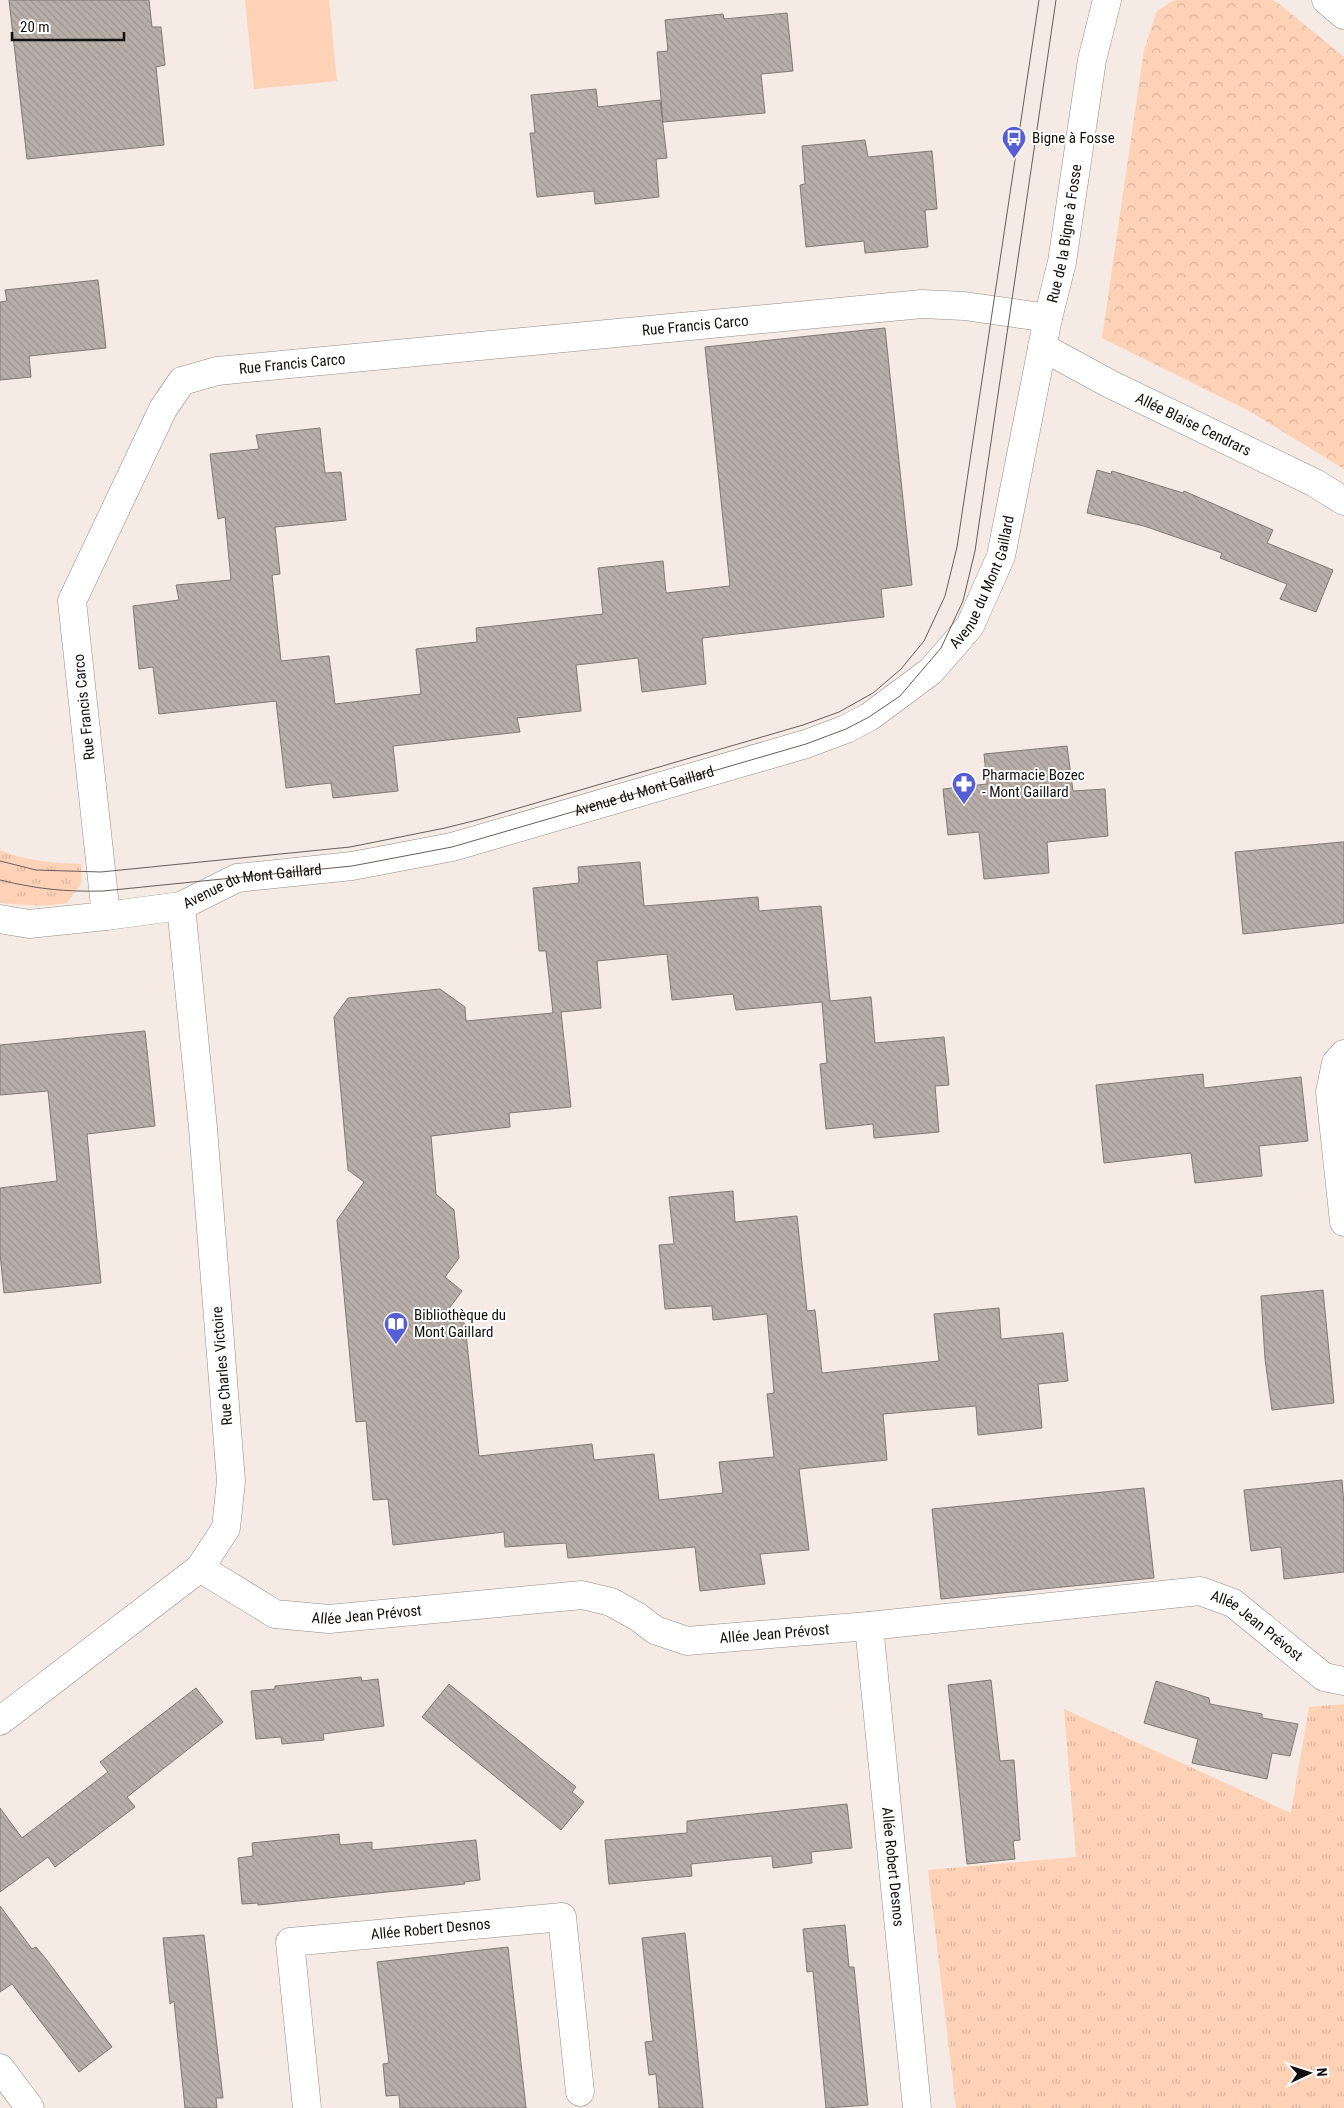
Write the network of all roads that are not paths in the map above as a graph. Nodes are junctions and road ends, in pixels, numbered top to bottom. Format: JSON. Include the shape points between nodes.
{"nodes":[{"id":1,"x":1107,"y":0,"type":"edge"},
{"id":2,"x":1326,"y":0,"type":"edge"},
{"id":3,"x":1344,"y":14,"type":"edge"},
{"id":4,"x":1048,"y":318,"type":"junction"},
{"id":5,"x":1042,"y":348,"type":"junction"},
{"id":6,"x":1344,"y":500,"type":"edge"},
{"id":7,"x":181,"y":906,"type":"junction"},
{"id":8,"x":106,"y":916,"type":"junction"},
{"id":9,"x":0,"y":919,"type":"edge"},
{"id":10,"x":1344,"y":1054,"type":"edge"},
{"id":11,"x":1344,"y":1222,"type":"edge"},
{"id":12,"x":200,"y":1568,"type":"junction"},
{"id":13,"x":869,"y":1626,"type":"junction"},
{"id":14,"x":1344,"y":1682,"type":"edge"},
{"id":15,"x":0,"y":1721,"type":"edge"},
{"id":16,"x":0,"y":2068,"type":"edge"},
{"id":17,"x":580,"y":2092,"type":"dead end"},
{"id":18,"x":30,"y":2108,"type":"edge"},
{"id":19,"x":307,"y":2108,"type":"edge"},
{"id":20,"x":917,"y":2108,"type":"edge"}],
"edges":[{"from":1,"to":4,"type":"street","name":"Rue de la Bigne à Fosse","via":[[1092,60],[1062,262]]},
{"from":2,"to":3,"type":"street"},
{"from":4,"to":5,"type":"street","name":"Rue de la Bigne à Fosse"},
{"from":4,"to":8,"type":"street","name":"Rue Francis Carco","via":[[964,306],[922,304],[217,371],[182,381],[163,409],[72,601]]},
{"from":5,"to":6,"type":"street","name":"Allée Blaise Cendrars"},
{"from":5,"to":7,"type":"street","name":"Avenue du Mont Gaillard","via":[[1001,556],[970,626],[931,672],[870,717],[795,747],[452,848],[352,866],[237,878]]},
{"from":7,"to":8,"type":"street","name":"Avenue du Mont Gaillard"},
{"from":7,"to":12,"type":"street","name":"Rue Charles Victoire","via":[[203,1128],[231,1482],[226,1528]]},
{"from":8,"to":9,"type":"street","name":"Avenue du Mont Gaillard","via":[[29,924]]},
{"from":10,"to":11,"type":"street","via":[[1336,1063],[1330,1092]]},
{"from":12,"to":13,"type":"street","name":"Allée Jean Prévost","via":[[275,1614],[320,1618],[582,1594],[610,1602],[655,1630],[687,1641]]},
{"from":12,"to":15,"type":"street","name":"Rue Charles Victoire"},
{"from":13,"to":14,"type":"street","name":"Allée Jean Prévost","via":[[1200,1591],[1233,1603],[1324,1677]]},
{"from":13,"to":20,"type":"street","name":"Allée Robert Desnos"},
{"from":16,"to":18,"type":"street"},
{"from":17,"to":19,"type":"street","name":"Allée Robert Desnos","via":[[562,1917],[290,1942]]}]}
